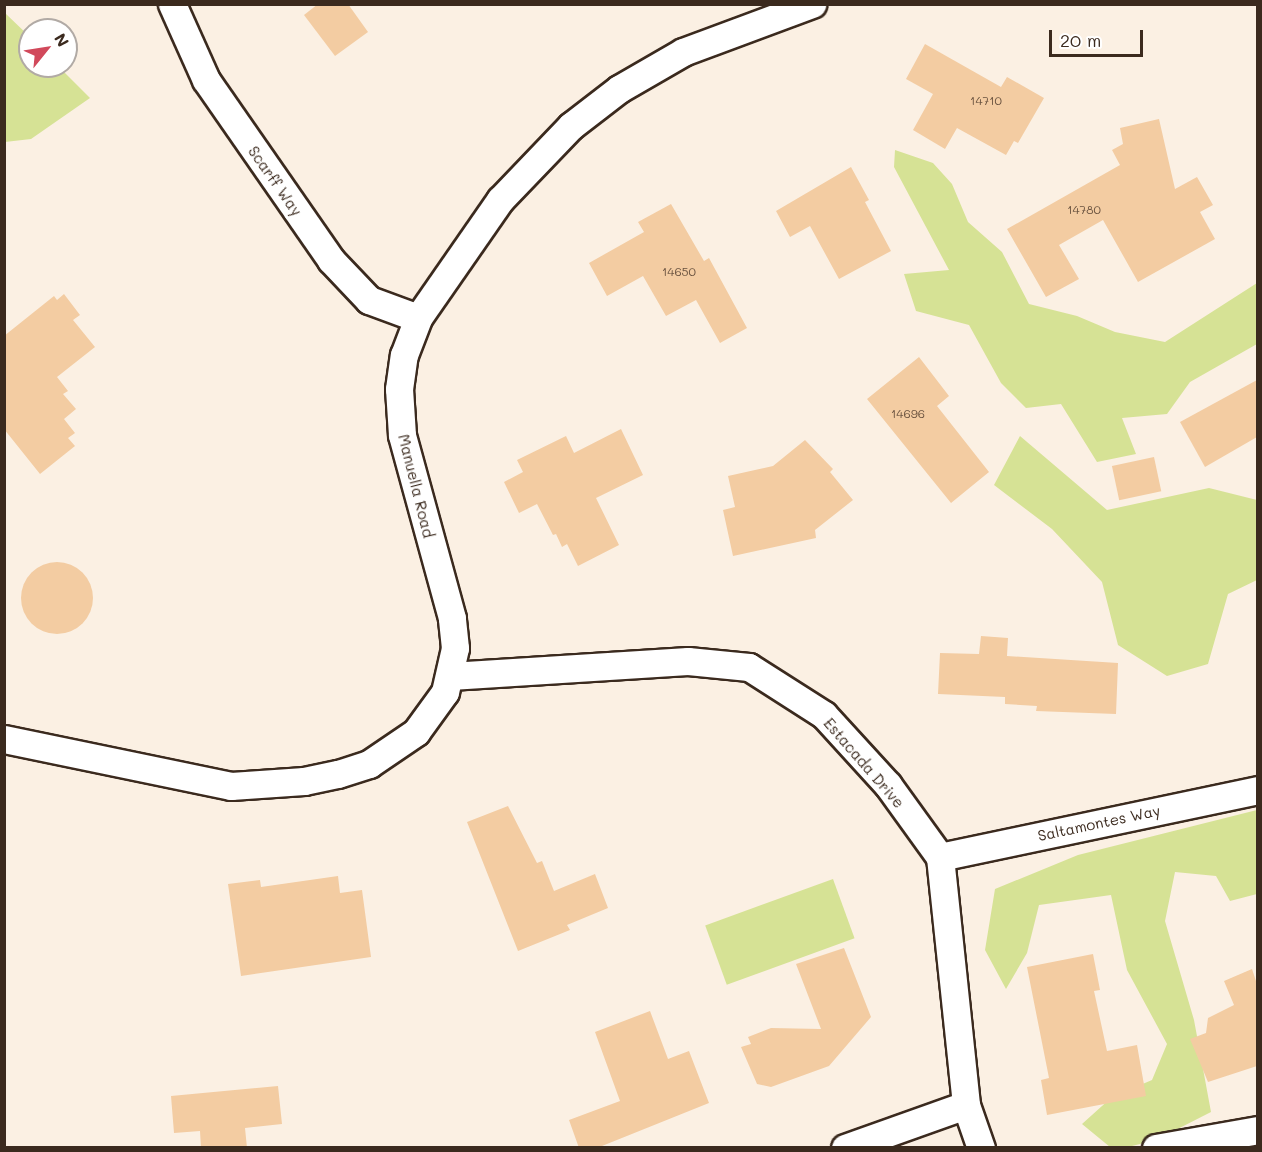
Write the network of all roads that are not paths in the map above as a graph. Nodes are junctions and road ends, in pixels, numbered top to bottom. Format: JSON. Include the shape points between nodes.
{"nodes":[{"id":1,"x":172,"y":4,"type":"edge"},
{"id":2,"x":812,"y":4,"type":"edge"},
{"id":3,"x":418,"y":318,"type":"junction"},
{"id":4,"x":450,"y":676,"type":"junction"},
{"id":5,"x":4,"y":739,"type":"edge"},
{"id":6,"x":1257,"y":790,"type":"edge"},
{"id":7,"x":940,"y":857,"type":"junction"},
{"id":8,"x":966,"y":1105,"type":"junction"},
{"id":9,"x":1257,"y":1130,"type":"edge"},
{"id":10,"x":845,"y":1148,"type":"edge"},
{"id":11,"x":981,"y":1148,"type":"edge"},
{"id":12,"x":1156,"y":1148,"type":"edge"}],
"edges":[{"from":1,"to":3,"type":"street","name":"Scarff Way","via":[[212,89],[331,260],[369,300]]},
{"from":2,"to":3,"type":"street","name":"Manuella Road","via":[[683,52],[619,89],[571,126],[500,200]]},
{"from":3,"to":4,"type":"street","name":"Manuella Road","via":[[404,355],[399,400],[415,490],[452,618],[455,648]]},
{"from":4,"to":5,"type":"street","name":"Manuella Road","via":[[435,711],[395,749],[369,764],[304,781],[231,786]]},
{"from":4,"to":7,"type":"street","name":"Estacada Drive","via":[[688,661],[749,667],[824,715],[888,785]]},
{"from":6,"to":7,"type":"street","name":"Saltamontes Way"},
{"from":7,"to":8,"type":"street","name":"Estacada Drive"},
{"from":8,"to":10,"type":"street"},
{"from":8,"to":11,"type":"street","name":"Estacada Drive"},
{"from":9,"to":12,"type":"street"}]}
